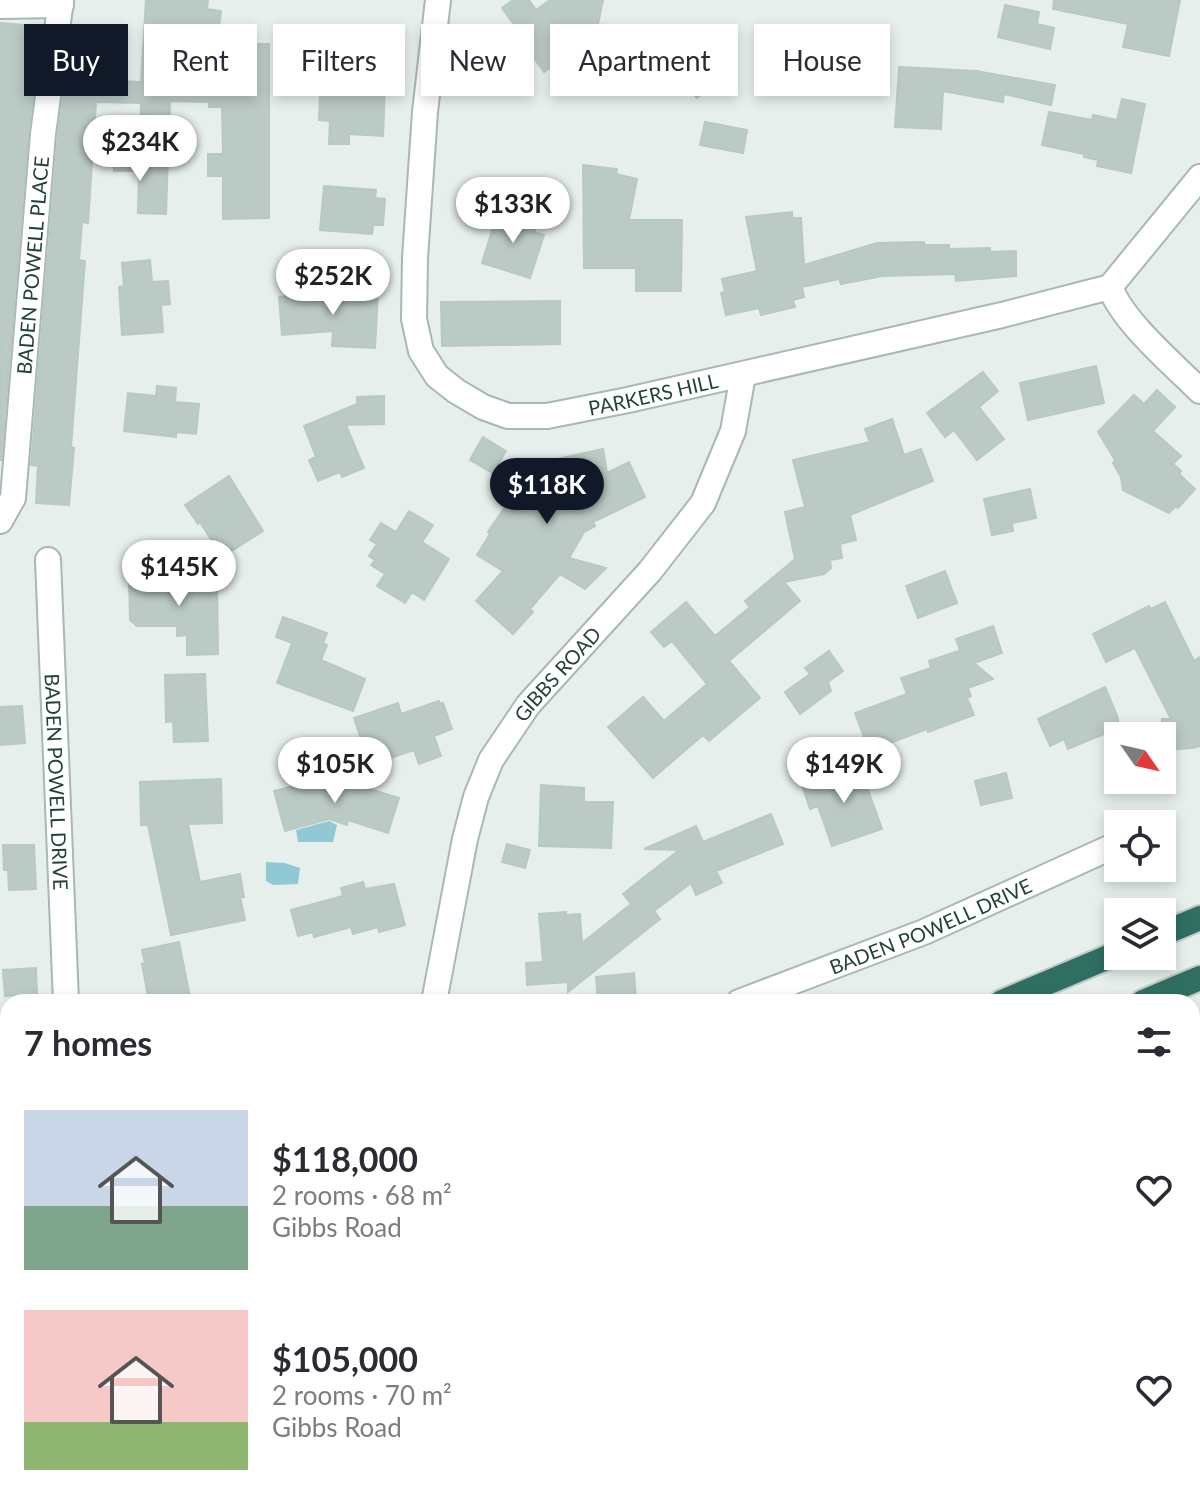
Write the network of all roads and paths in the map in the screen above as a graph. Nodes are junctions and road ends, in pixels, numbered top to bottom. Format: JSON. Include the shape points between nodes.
{"nodes":[{"id":1,"x":438,"y":0,"type":"edge"},
{"id":2,"x":61,"y":2,"type":"edge"},
{"id":3,"x":0,"y":6,"type":"edge"},
{"id":4,"x":1200,"y":177,"type":"edge"},
{"id":5,"x":1110,"y":287,"type":"junction"},
{"id":6,"x":743,"y":375,"type":"junction"},
{"id":7,"x":1200,"y":391,"type":"edge"},
{"id":8,"x":0,"y":521,"type":"edge"},
{"id":9,"x":48,"y":560,"type":"dead end"},
{"id":10,"x":1104,"y":850,"type":"edge"},
{"id":11,"x":1200,"y":918,"type":"edge"},
{"id":12,"x":1176,"y":928,"type":"edge"},
{"id":13,"x":1104,"y":959,"type":"edge"},
{"id":14,"x":1200,"y":978,"type":"edge"},
{"id":15,"x":66,"y":994,"type":"edge"},
{"id":16,"x":436,"y":994,"type":"edge"},
{"id":17,"x":760,"y":994,"type":"edge"},
{"id":18,"x":1021,"y":994,"type":"edge"},
{"id":19,"x":1162,"y":994,"type":"edge"}],
"edges":[{"from":1,"to":6,"type":"street","name":"PARKERS HILL","via":[[425,112],[414,319],[421,351],[437,376],[483,407],[508,416],[547,416]]},
{"from":2,"to":3,"type":"street","name":"BADEN POWELL PLACE"},
{"from":2,"to":8,"type":"street","name":"BADEN POWELL PLACE","via":[[43,134],[15,485]]},
{"from":4,"to":5,"type":"street"},
{"from":5,"to":6,"type":"street","name":"PARKERS HILL"},
{"from":5,"to":7,"type":"street","via":[[1148,340]]},
{"from":6,"to":16,"type":"street","name":"GIBBS ROAD","via":[[733,431],[703,503],[650,571],[528,705],[491,760],[465,839]]},
{"from":9,"to":15,"type":"street","name":"BADEN POWELL DRIVE"},
{"from":10,"to":17,"type":"street","name":"BADEN POWELL DRIVE","via":[[924,932]]},
{"from":11,"to":12,"type":"highway"},
{"from":13,"to":18,"type":"highway"},
{"from":14,"to":19,"type":"highway"}]}
